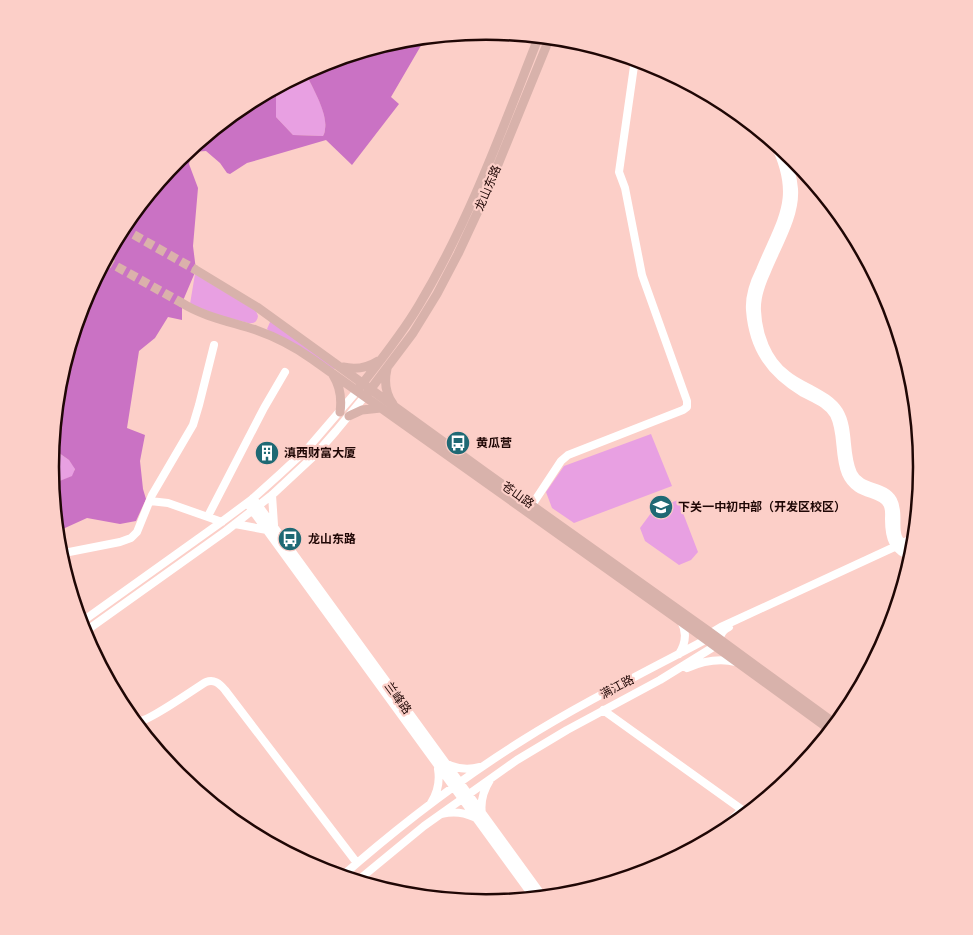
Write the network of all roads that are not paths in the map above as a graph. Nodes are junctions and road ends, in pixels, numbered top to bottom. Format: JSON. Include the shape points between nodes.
{"nodes":[{"id":1,"x":537,"y":43,"type":"edge"},
{"id":2,"x":547,"y":45,"type":"edge"},
{"id":3,"x":634,"y":67,"type":"edge"},
{"id":4,"x":779,"y":156,"type":"edge"},
{"id":5,"x":788,"y":164,"type":"edge"},
{"id":6,"x":196,"y":270,"type":"tunnel mouth"},
{"id":7,"x":182,"y":303,"type":"tunnel mouth"},
{"id":8,"x":753,"y":303,"type":"junction"},
{"id":9,"x":214,"y":346,"type":"dead end"},
{"id":10,"x":382,"y":358,"type":"junction"},
{"id":11,"x":388,"y":366,"type":"junction"},
{"id":12,"x":335,"y":369,"type":"junction"},
{"id":13,"x":285,"y":372,"type":"dead end"},
{"id":14,"x":360,"y":387,"type":"junction"},
{"id":15,"x":368,"y":393,"type":"junction"},
{"id":16,"x":381,"y":408,"type":"junction"},
{"id":17,"x":396,"y":408,"type":"junction"},
{"id":18,"x":340,"y":412,"type":"junction"},
{"id":19,"x":349,"y":416,"type":"junction"},
{"id":20,"x":272,"y":495,"type":"junction"},
{"id":21,"x":250,"y":500,"type":"junction"},
{"id":22,"x":150,"y":501,"type":"junction"},
{"id":23,"x":532,"y":505,"type":"junction"},
{"id":24,"x":256,"y":508,"type":"junction"},
{"id":25,"x":208,"y":516,"type":"junction"},
{"id":26,"x":222,"y":522,"type":"junction"},
{"id":27,"x":235,"y":524,"type":"junction"},
{"id":28,"x":270,"y":529,"type":"junction"},
{"id":29,"x":907,"y":542,"type":"edge"},
{"id":30,"x":907,"y":544,"type":"edge"},
{"id":31,"x":900,"y":546,"type":"junction"},
{"id":32,"x":906,"y":548,"type":"edge"},
{"id":33,"x":67,"y":552,"type":"edge"},
{"id":34,"x":905,"y":554,"type":"edge"},
{"id":35,"x":87,"y":618,"type":"edge"},
{"id":36,"x":680,"y":620,"type":"junction"},
{"id":37,"x":91,"y":628,"type":"edge"},
{"id":38,"x":709,"y":636,"type":"junction"},
{"id":39,"x":718,"y":642,"type":"junction"},
{"id":40,"x":678,"y":655,"type":"junction"},
{"id":41,"x":740,"y":663,"type":"junction"},
{"id":42,"x":660,"y":680,"type":"junction"},
{"id":43,"x":603,"y":710,"type":"junction"},
{"id":44,"x":142,"y":720,"type":"edge"},
{"id":45,"x":831,"y":721,"type":"edge"},
{"id":46,"x":827,"y":727,"type":"edge"},
{"id":47,"x":491,"y":762,"type":"junction"},
{"id":48,"x":441,"y":764,"type":"junction"},
{"id":49,"x":497,"y":773,"type":"junction"},
{"id":50,"x":456,"y":786,"type":"junction"},
{"id":51,"x":464,"y":796,"type":"junction"},
{"id":52,"x":431,"y":804,"type":"junction"},
{"id":53,"x":742,"y":810,"type":"edge"},
{"id":54,"x":438,"y":816,"type":"junction"},
{"id":55,"x":478,"y":816,"type":"junction"},
{"id":56,"x":357,"y":862,"type":"junction"},
{"id":57,"x":347,"y":871,"type":"edge"},
{"id":58,"x":363,"y":876,"type":"edge"},
{"id":59,"x":539,"y":891,"type":"edge"},
{"id":60,"x":530,"y":892,"type":"edge"}],
"edges":[{"from":1,"to":10,"type":"main road","name":"龙山东路","via":[[455,239],[418,306]]},
{"from":2,"to":11,"type":"main road","name":"龙山东路","via":[[464,243],[427,311]]},
{"from":3,"to":23,"type":"street","via":[[619,172],[642,275],[687,406],[568,455]]},
{"from":4,"to":8,"type":"street","via":[[786,178],[787,201],[781,223],[756,278],[751,294]]},
{"from":5,"to":8,"type":"street","via":[[794,190],[793,205]]},
{"from":6,"to":12,"type":"main road","name":"苍山路","via":[[257,307]]},
{"from":7,"to":12,"type":"main road","name":"苍山路","via":[[273,337]]},
{"from":8,"to":31,"type":"street","via":[[771,358],[809,392],[833,403],[841,415],[855,476],[893,500]]},
{"from":9,"to":22,"type":"street","via":[[195,420]]},
{"from":10,"to":12,"type":"main road","via":[[361,368]]},
{"from":10,"to":14,"type":"main road","name":"龙山东路"},
{"from":11,"to":15,"type":"main road","name":"龙山东路"},
{"from":11,"to":17,"type":"main road","via":[[386,388]]},
{"from":12,"to":14,"type":"main road","name":"苍山路"},
{"from":12,"to":18,"type":"main road","via":[[340,390]]},
{"from":13,"to":25,"type":"street"},
{"from":14,"to":15,"type":"main road","name":"苍山路"},
{"from":14,"to":18,"type":"street","name":"龙山东路"},
{"from":15,"to":16,"type":"main road","name":"苍山路"},
{"from":15,"to":17,"type":"main road","name":"苍山路"},
{"from":15,"to":19,"type":"street","name":"龙山东路"},
{"from":16,"to":19,"type":"main road","via":[[362,410]]},
{"from":16,"to":36,"type":"main road","name":"苍山路"},
{"from":17,"to":23,"type":"main road","name":"苍山路"},
{"from":18,"to":21,"type":"street","name":"龙山东路","via":[[297,459]]},
{"from":19,"to":20,"type":"street","name":"龙山东路","via":[[315,455]]},
{"from":20,"to":24,"type":"street","name":"龙山东路"},
{"from":20,"to":28,"type":"street"},
{"from":21,"to":24,"type":"street","name":"兰峰路"},
{"from":21,"to":26,"type":"street","name":"龙山东路"},
{"from":22,"to":25,"type":"street","via":[[168,503]]},
{"from":22,"to":33,"type":"street","via":[[138,532],[131,538]]},
{"from":23,"to":38,"type":"main road","name":"苍山路"},
{"from":24,"to":27,"type":"street","name":"龙山东路"},
{"from":24,"to":28,"type":"street","name":"兰峰路"},
{"from":25,"to":26,"type":"street"},
{"from":26,"to":35,"type":"street","name":"龙山东路"},
{"from":27,"to":28,"type":"street"},
{"from":27,"to":37,"type":"street","name":"龙山东路"},
{"from":28,"to":48,"type":"street","name":"兰峰路"},
{"from":29,"to":31,"type":"street","name":"满江路"},
{"from":30,"to":31,"type":"street","name":"满江路"},
{"from":31,"to":32,"type":"street"},
{"from":31,"to":34,"type":"street"},
{"from":31,"to":38,"type":"street","name":"满江路","via":[[721,626]]},
{"from":31,"to":39,"type":"street","name":"满江路","via":[[723,630]]},
{"from":36,"to":38,"type":"main road","name":"苍山路"},
{"from":36,"to":40,"type":"street","via":[[685,639]]},
{"from":38,"to":39,"type":"main road","name":"苍山路"},
{"from":38,"to":40,"type":"street","name":"满江路"},
{"from":39,"to":41,"type":"main road","name":"苍山路"},
{"from":39,"to":42,"type":"street","name":"满江路"},
{"from":39,"to":45,"type":"main road","name":"苍山路"},
{"from":40,"to":47,"type":"street","name":"满江路","via":[[540,730]]},
{"from":41,"to":42,"type":"street","via":[[708,661]]},
{"from":41,"to":46,"type":"main road","name":"苍山路"},
{"from":42,"to":43,"type":"street","name":"满江路"},
{"from":43,"to":49,"type":"street","name":"满江路"},
{"from":43,"to":53,"type":"street"},
{"from":44,"to":56,"type":"street","via":[[206,682],[218,683]]},
{"from":47,"to":48,"type":"street","via":[[470,769]]},
{"from":47,"to":50,"type":"street","name":"满江路"},
{"from":48,"to":50,"type":"street","name":"兰峰路"},
{"from":48,"to":52,"type":"street","via":[[438,788]]},
{"from":49,"to":51,"type":"street","name":"满江路"},
{"from":49,"to":55,"type":"street","via":[[485,790]]},
{"from":50,"to":51,"type":"street","name":"兰峰路"},
{"from":50,"to":52,"type":"street","name":"满江路"},
{"from":51,"to":54,"type":"street","name":"满江路"},
{"from":51,"to":55,"type":"street","name":"兰峰路"},
{"from":52,"to":56,"type":"street","name":"满江路"},
{"from":54,"to":55,"type":"street","via":[[455,812]]},
{"from":54,"to":58,"type":"street","name":"满江路"},
{"from":55,"to":59,"type":"street","name":"兰峰路"},
{"from":55,"to":60,"type":"street","name":"兰峰路"},
{"from":56,"to":57,"type":"street","name":"满江路"}]}
